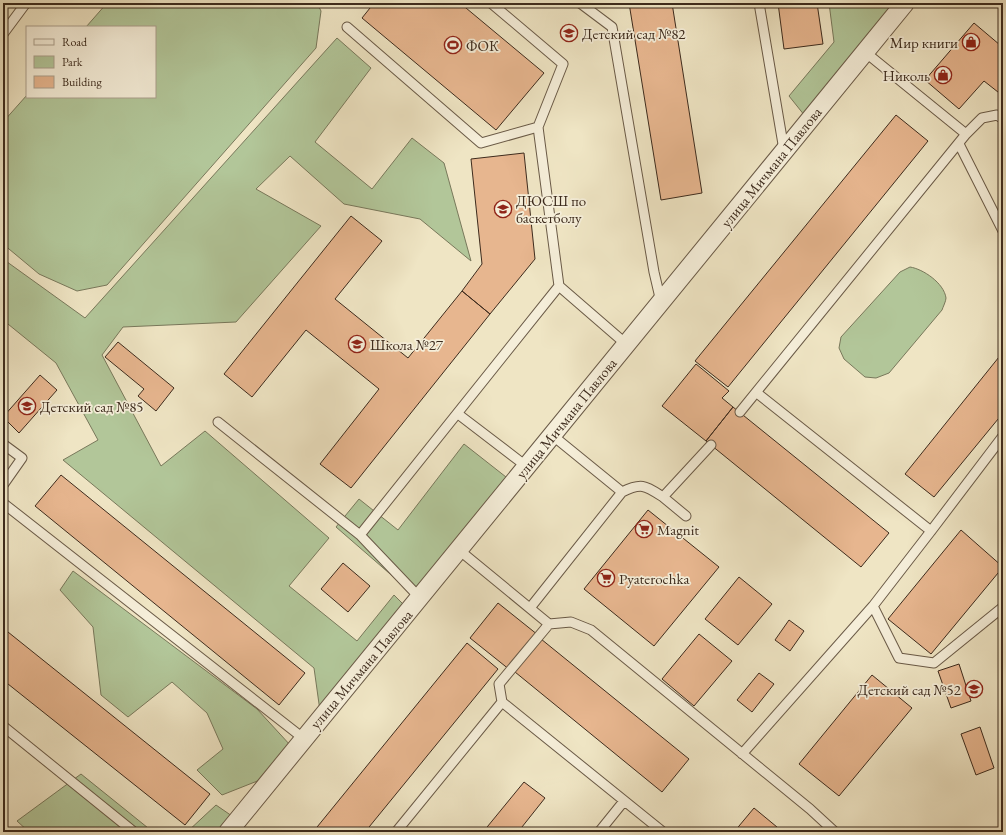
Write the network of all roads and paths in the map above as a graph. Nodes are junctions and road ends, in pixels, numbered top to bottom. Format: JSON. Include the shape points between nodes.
{"nodes":[{"id":1,"x":26,"y":3,"type":"edge"},
{"id":2,"x":491,"y":3,"type":"edge"},
{"id":3,"x":580,"y":3,"type":"edge"},
{"id":4,"x":759,"y":3,"type":"edge"},
{"id":5,"x":905,"y":3,"type":"edge"},
{"id":6,"x":347,"y":27,"type":"dead end"},
{"id":7,"x":3,"y":34,"type":"edge"},
{"id":8,"x":865,"y":52,"type":"junction"},
{"id":9,"x":1003,"y":119,"type":"edge"},
{"id":10,"x":538,"y":127,"type":"junction"},
{"id":11,"x":966,"y":134,"type":"junction"},
{"id":12,"x":958,"y":144,"type":"junction"},
{"id":13,"x":784,"y":150,"type":"junction"},
{"id":14,"x":1003,"y":231,"type":"edge"},
{"id":15,"x":559,"y":286,"type":"junction"},
{"id":16,"x":661,"y":302,"type":"junction"},
{"id":17,"x":626,"y":344,"type":"junction"},
{"id":18,"x":757,"y":393,"type":"junction"},
{"id":19,"x":740,"y":412,"type":"dead end"},
{"id":20,"x":458,"y":414,"type":"junction"},
{"id":21,"x":218,"y":422,"type":"dead end"},
{"id":22,"x":552,"y":435,"type":"junction"},
{"id":23,"x":1003,"y":436,"type":"edge"},
{"id":24,"x":3,"y":444,"type":"edge"},
{"id":25,"x":711,"y":445,"type":"dead end"},
{"id":26,"x":526,"y":466,"type":"junction"},
{"id":27,"x":3,"y":485,"type":"edge"},
{"id":28,"x":622,"y":492,"type":"junction"},
{"id":29,"x":663,"y":497,"type":"junction"},
{"id":30,"x":3,"y":503,"type":"edge"},
{"id":31,"x":686,"y":516,"type":"dead end"},
{"id":32,"x":932,"y":531,"type":"junction"},
{"id":33,"x":360,"y":535,"type":"junction"},
{"id":34,"x":459,"y":550,"type":"junction"},
{"id":35,"x":420,"y":598,"type":"junction"},
{"id":36,"x":873,"y":606,"type":"junction"},
{"id":37,"x":1003,"y":607,"type":"edge"},
{"id":38,"x":530,"y":608,"type":"junction"},
{"id":39,"x":549,"y":624,"type":"junction"},
{"id":40,"x":502,"y":702,"type":"junction"},
{"id":41,"x":3,"y":726,"type":"edge"},
{"id":42,"x":303,"y":738,"type":"junction"},
{"id":43,"x":742,"y":754,"type":"junction"},
{"id":44,"x":624,"y":801,"type":"junction"},
{"id":45,"x":134,"y":832,"type":"edge"},
{"id":46,"x":228,"y":832,"type":"edge"},
{"id":47,"x":396,"y":832,"type":"edge"},
{"id":48,"x":599,"y":832,"type":"edge"},
{"id":49,"x":663,"y":832,"type":"edge"},
{"id":50,"x":835,"y":832,"type":"edge"}],
"edges":[{"from":1,"to":7,"type":"lane"},
{"from":2,"to":10,"type":"lane","via":[[563,64]]},
{"from":3,"to":16,"type":"lane","via":[[612,28]]},
{"from":4,"to":13,"type":"lane"},
{"from":5,"to":8,"type":"street","name":"улица Мичмана Павлова"},
{"from":6,"to":10,"type":"lane","via":[[482,143]]},
{"from":8,"to":11,"type":"lane"},
{"from":8,"to":13,"type":"street","name":"улица Мичмана Павлова"},
{"from":9,"to":11,"type":"lane","via":[[997,115],[982,118]]},
{"from":10,"to":15,"type":"lane"},
{"from":11,"to":12,"type":"lane"},
{"from":12,"to":14,"type":"lane"},
{"from":12,"to":18,"type":"lane"},
{"from":13,"to":16,"type":"street","name":"улица Мичмана Павлова"},
{"from":15,"to":17,"type":"lane"},
{"from":15,"to":20,"type":"lane"},
{"from":16,"to":17,"type":"street","name":"улица Мичмана Павлова"},
{"from":17,"to":22,"type":"street","name":"улица Мичмана Павлова"},
{"from":18,"to":19,"type":"lane"},
{"from":18,"to":32,"type":"lane"},
{"from":20,"to":26,"type":"lane"},
{"from":20,"to":33,"type":"lane"},
{"from":21,"to":33,"type":"lane"},
{"from":22,"to":26,"type":"street","name":"улица Мичмана Павлова"},
{"from":22,"to":28,"type":"lane"},
{"from":23,"to":32,"type":"lane"},
{"from":24,"to":27,"type":"lane","via":[[22,458]]},
{"from":25,"to":29,"type":"lane"},
{"from":26,"to":34,"type":"street","name":"улица Мичмана Павлова"},
{"from":28,"to":29,"type":"lane","via":[[632,487],[645,486]]},
{"from":28,"to":38,"type":"lane"},
{"from":29,"to":31,"type":"lane"},
{"from":30,"to":42,"type":"lane"},
{"from":32,"to":36,"type":"lane"},
{"from":33,"to":35,"type":"lane"},
{"from":34,"to":35,"type":"street","name":"улица Мичмана Павлова"},
{"from":34,"to":38,"type":"lane"},
{"from":35,"to":42,"type":"street","name":"улица Мичмана Павлова"},
{"from":36,"to":37,"type":"lane","via":[[899,658],[934,662]]},
{"from":36,"to":43,"type":"lane"},
{"from":38,"to":39,"type":"lane"},
{"from":39,"to":40,"type":"lane","via":[[499,684]]},
{"from":39,"to":43,"type":"lane","via":[[571,622],[591,630]]},
{"from":40,"to":44,"type":"lane"},
{"from":40,"to":47,"type":"lane"},
{"from":41,"to":45,"type":"lane"},
{"from":42,"to":46,"type":"street","name":"улица Мичмана Павлова"},
{"from":43,"to":50,"type":"lane"},
{"from":44,"to":48,"type":"lane"},
{"from":44,"to":49,"type":"lane"}]}
